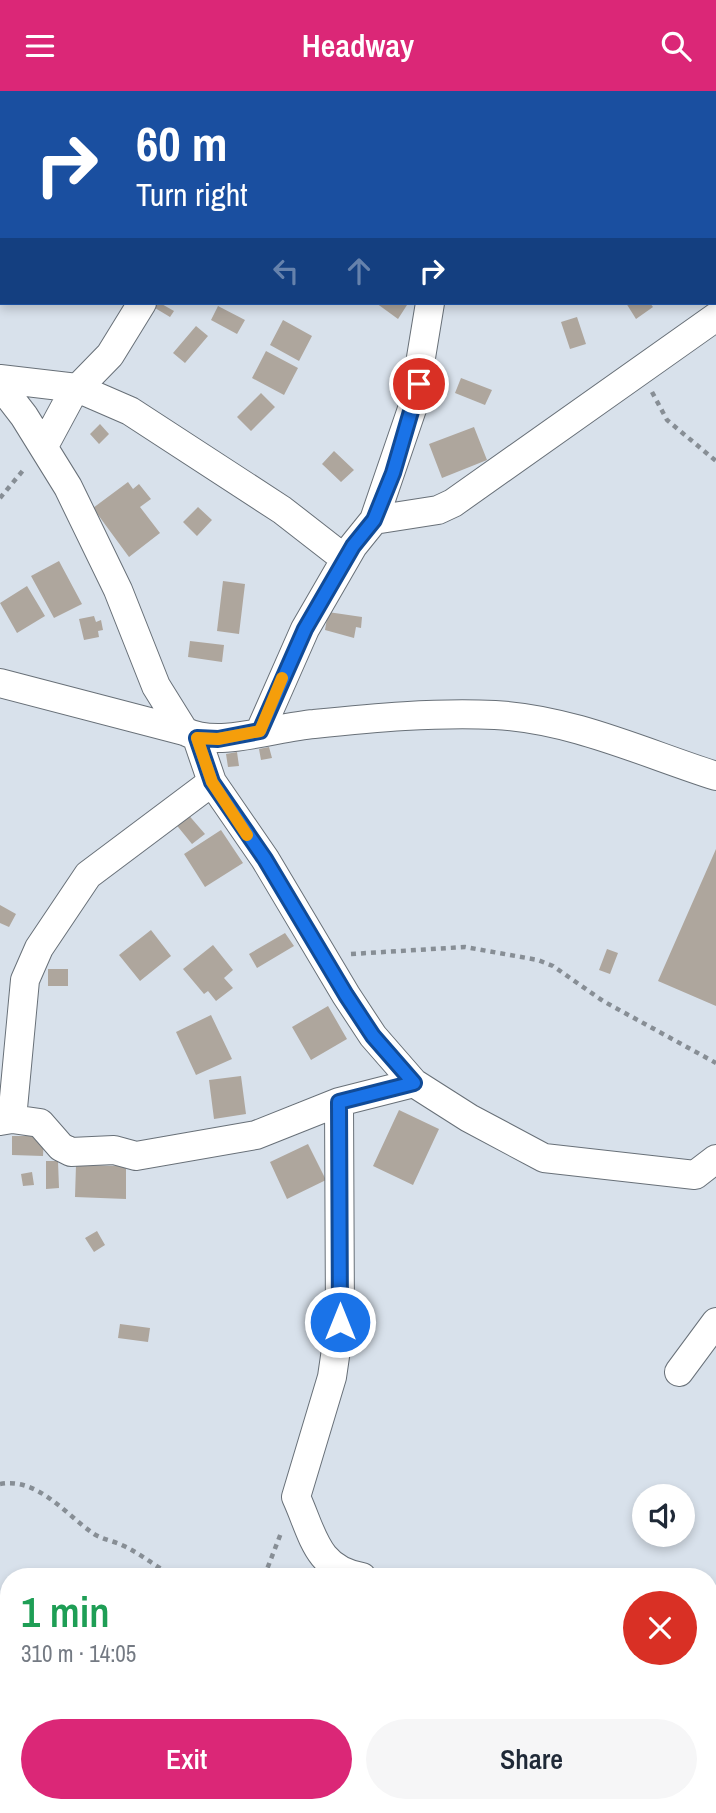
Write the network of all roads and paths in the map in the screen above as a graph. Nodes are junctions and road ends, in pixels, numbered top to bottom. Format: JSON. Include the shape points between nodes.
{"nodes":[{"id":1,"x":141,"y":305,"type":"edge"},
{"id":2,"x":430,"y":305,"type":"edge"},
{"id":3,"x":716,"y":317,"type":"edge"},
{"id":4,"x":639,"y":370,"type":"junction"},
{"id":5,"x":0,"y":379,"type":"edge"},
{"id":6,"x":0,"y":385,"type":"edge"},
{"id":7,"x":77,"y":388,"type":"junction"},
{"id":8,"x":44,"y":446,"type":"junction"},
{"id":9,"x":716,"y":461,"type":"edge"},
{"id":10,"x":0,"y":498,"type":"edge"},
{"id":11,"x":374,"y":520,"type":"junction"},
{"id":12,"x":345,"y":559,"type":"junction"},
{"id":13,"x":0,"y":683,"type":"edge"},
{"id":14,"x":260,"y":731,"type":"junction"},
{"id":15,"x":191,"y":735,"type":"junction"},
{"id":16,"x":716,"y":776,"type":"edge"},
{"id":17,"x":212,"y":782,"type":"junction"},
{"id":18,"x":323,"y":956,"type":"junction"},
{"id":19,"x":716,"y":1063,"type":"edge"},
{"id":20,"x":414,"y":1083,"type":"junction"},
{"id":21,"x":339,"y":1102,"type":"junction"},
{"id":22,"x":6,"y":1120,"type":"edge"},
{"id":23,"x":709,"y":1175,"type":"edge"},
{"id":24,"x":716,"y":1322,"type":"edge"},
{"id":25,"x":679,"y":1372,"type":"dead end"},
{"id":26,"x":0,"y":1484,"type":"edge"},
{"id":27,"x":296,"y":1497,"type":"junction"},
{"id":28,"x":156,"y":1568,"type":"edge"},
{"id":29,"x":268,"y":1568,"type":"edge"},
{"id":30,"x":336,"y":1568,"type":"edge"}],
"edges":[{"from":1,"to":7,"type":"street","via":[[110,355]]},
{"from":2,"to":11,"type":"street","via":[[413,406]]},
{"from":3,"to":4,"type":"street"},
{"from":4,"to":9,"type":"path","via":[[667,419]]},
{"from":4,"to":11,"type":"street","via":[[453,503],[438,510]]},
{"from":5,"to":7,"type":"street"},
{"from":6,"to":8,"type":"street"},
{"from":7,"to":8,"type":"street"},
{"from":7,"to":12,"type":"street","via":[[130,411],[282,510]]},
{"from":8,"to":10,"type":"path"},
{"from":8,"to":15,"type":"street","via":[[118,590],[156,686]]},
{"from":11,"to":12,"type":"street"},
{"from":12,"to":14,"type":"street","via":[[305,629]]},
{"from":13,"to":15,"type":"street"},
{"from":14,"to":15,"type":"street","via":[[218,739]]},
{"from":14,"to":16,"type":"street","via":[[363,719],[496,715],[613,739]]},
{"from":15,"to":17,"type":"street"},
{"from":17,"to":18,"type":"street"},
{"from":17,"to":22,"type":"street","via":[[88,875],[39,948],[25,980]]},
{"from":18,"to":19,"type":"path","via":[[465,947],[538,960]]},
{"from":18,"to":20,"type":"street","via":[[373,1036]]},
{"from":20,"to":21,"type":"street"},
{"from":20,"to":23,"type":"street","via":[[544,1157]]},
{"from":21,"to":22,"type":"street","via":[[256,1135],[136,1156],[114,1150],[71,1151],[61,1147],[40,1123]]},
{"from":21,"to":27,"type":"street","via":[[340,1322],[331,1377]]},
{"from":24,"to":25,"type":"street"},
{"from":26,"to":28,"type":"path","via":[[32,1489],[51,1498],[92,1532],[121,1544]]},
{"from":27,"to":29,"type":"path"},
{"from":27,"to":30,"type":"street","via":[[325,1561]]}]}
